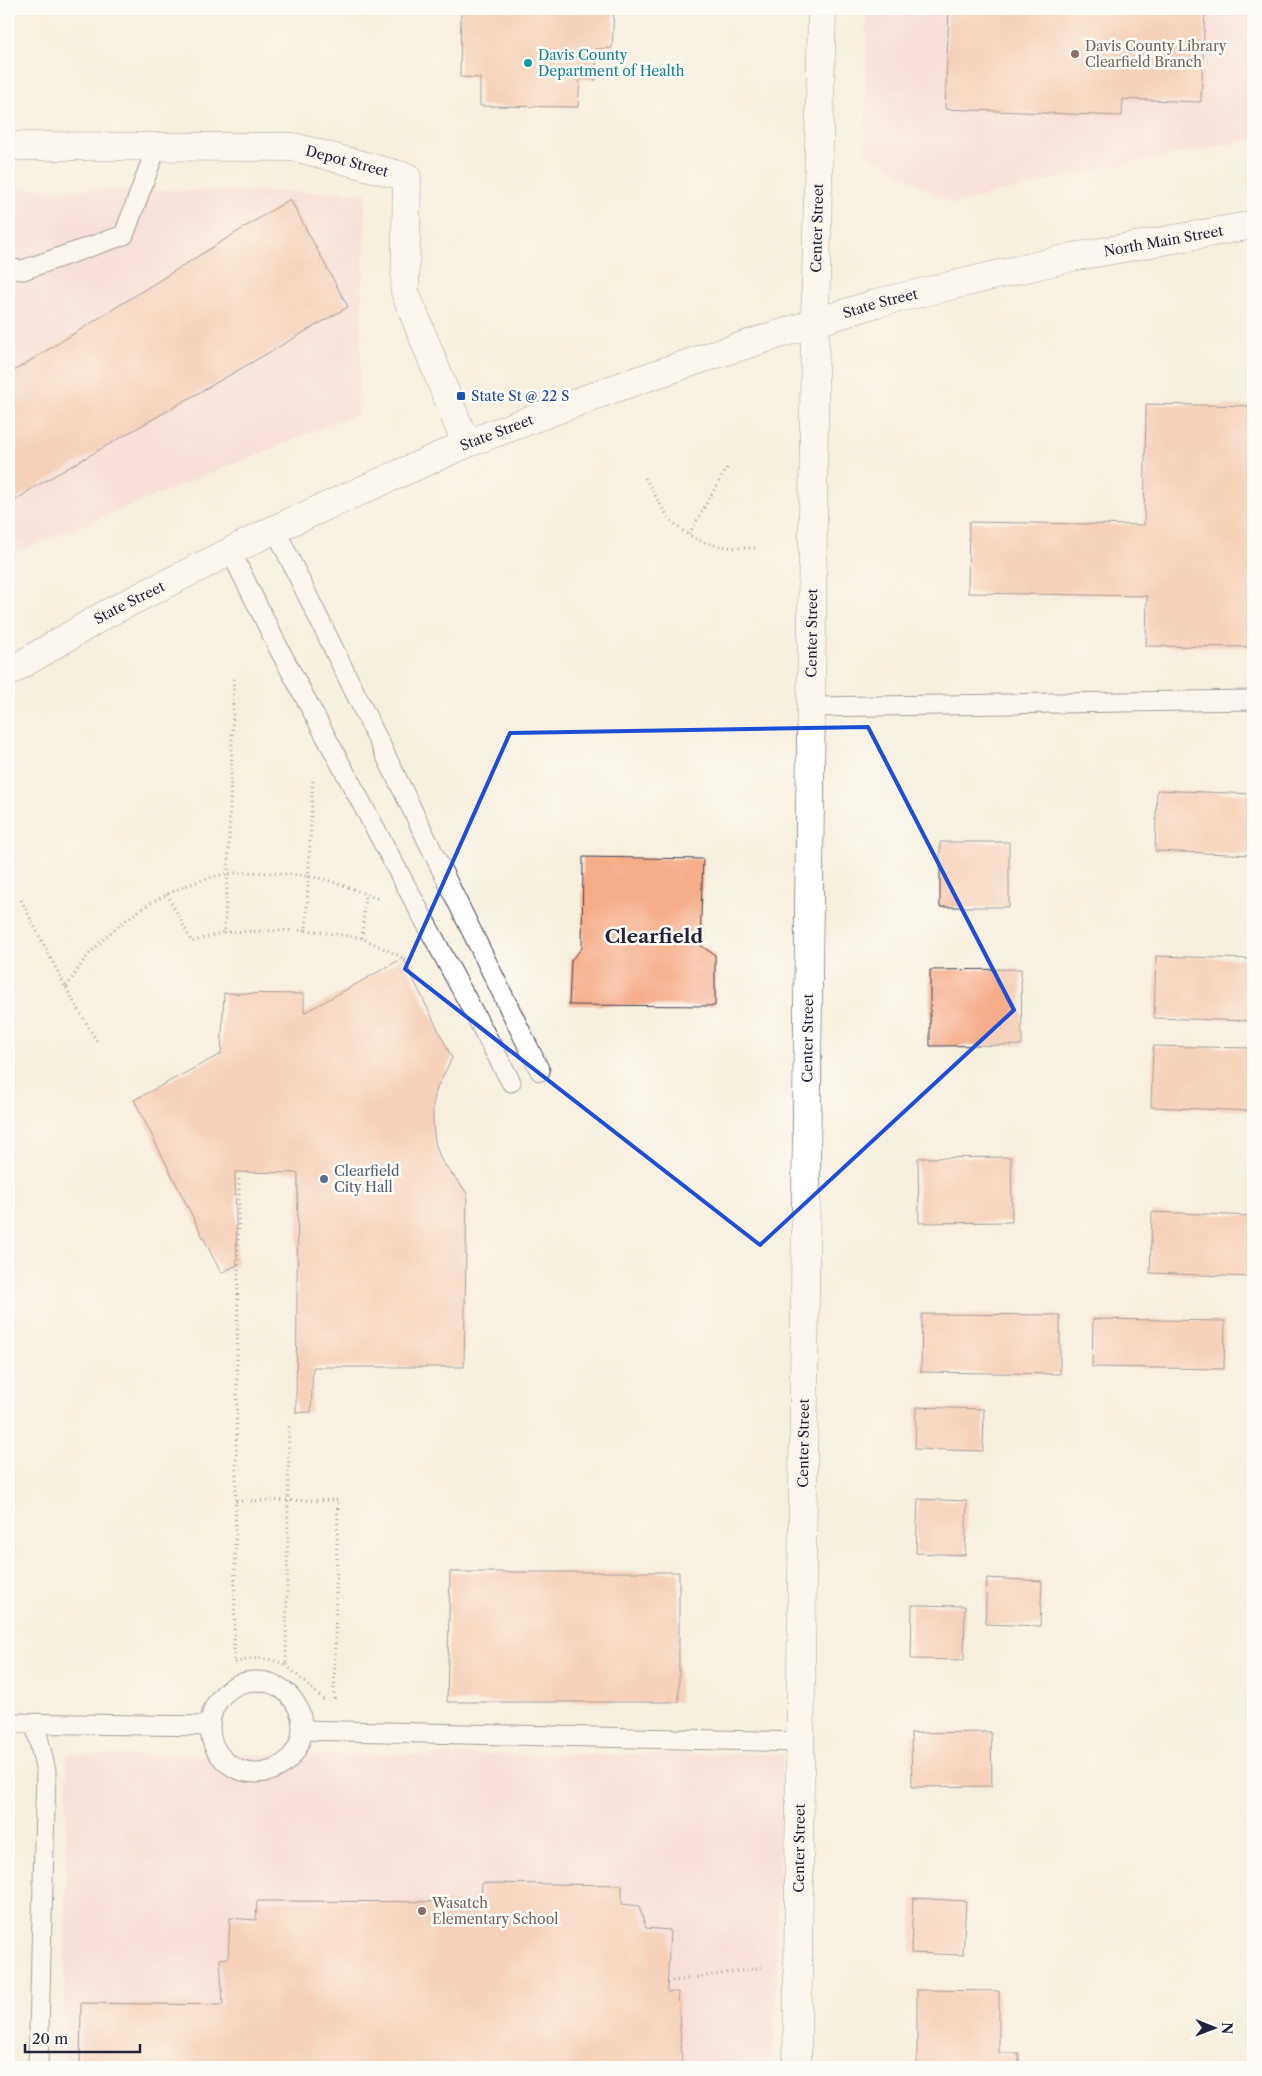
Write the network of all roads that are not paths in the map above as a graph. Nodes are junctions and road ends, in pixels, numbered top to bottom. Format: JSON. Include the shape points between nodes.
{"nodes":[{"id":1,"x":822,"y":9,"type":"edge"},
{"id":2,"x":9,"y":146,"type":"edge"},
{"id":3,"x":157,"y":146,"type":"junction"},
{"id":4,"x":1253,"y":224,"type":"edge"},
{"id":5,"x":1073,"y":257,"type":"joint"},
{"id":6,"x":9,"y":269,"type":"edge"},
{"id":7,"x":815,"y":322,"type":"junction"},
{"id":8,"x":466,"y":444,"type":"junction"},
{"id":9,"x":275,"y":529,"type":"junction"},
{"id":10,"x":230,"y":550,"type":"junction"},
{"id":11,"x":9,"y":672,"type":"edge"},
{"id":12,"x":1253,"y":700,"type":"edge"},
{"id":13,"x":812,"y":707,"type":"junction"},
{"id":14,"x":540,"y":1071,"type":"dead end"},
{"id":15,"x":511,"y":1082,"type":"dead end"},
{"id":16,"x":9,"y":1723,"type":"edge"},
{"id":17,"x":35,"y":1724,"type":"junction"},
{"id":18,"x":209,"y":1726,"type":"junction"},
{"id":19,"x":302,"y":1730,"type":"junction"},
{"id":20,"x":800,"y":1742,"type":"junction"},
{"id":21,"x":38,"y":2067,"type":"edge"},
{"id":22,"x":797,"y":2067,"type":"edge"}],
"edges":[{"from":1,"to":7,"type":"street","name":"Center Street"},
{"from":2,"to":3,"type":"street","name":"Depot Street"},
{"from":3,"to":6,"type":"lane","via":[[124,234],[23,270]]},
{"from":3,"to":8,"type":"street","name":"Depot Street","via":[[294,148],[407,177],[405,292]]},
{"from":4,"to":5,"type":"street","name":"North Main Street"},
{"from":5,"to":7,"type":"street","name":"State Street","via":[[877,303]]},
{"from":7,"to":8,"type":"street","name":"State Street","via":[[608,391]]},
{"from":7,"to":13,"type":"street","name":"Center Street"},
{"from":8,"to":9,"type":"street","name":"State Street"},
{"from":9,"to":10,"type":"street","name":"State Street"},
{"from":9,"to":14,"type":"lane"},
{"from":10,"to":11,"type":"street","name":"State Street","via":[[106,614]]},
{"from":10,"to":15,"type":"lane","via":[[280,651]]},
{"from":12,"to":13,"type":"lane"},
{"from":13,"to":20,"type":"street","name":"Center Street"},
{"from":16,"to":17,"type":"lane"},
{"from":17,"to":18,"type":"lane"},
{"from":17,"to":21,"type":"lane","via":[[46,1771]]},
{"from":18,"to":19,"type":"lane","via":[[219,1756],[232,1767],[252,1774],[268,1772],[283,1765],[294,1753]]},
{"from":18,"to":19,"type":"lane","via":[[219,1698],[231,1687],[246,1681],[262,1681],[282,1688],[293,1700],[300,1714]]},
{"from":19,"to":20,"type":"lane"},
{"from":20,"to":22,"type":"street","name":"Center Street"}]}
